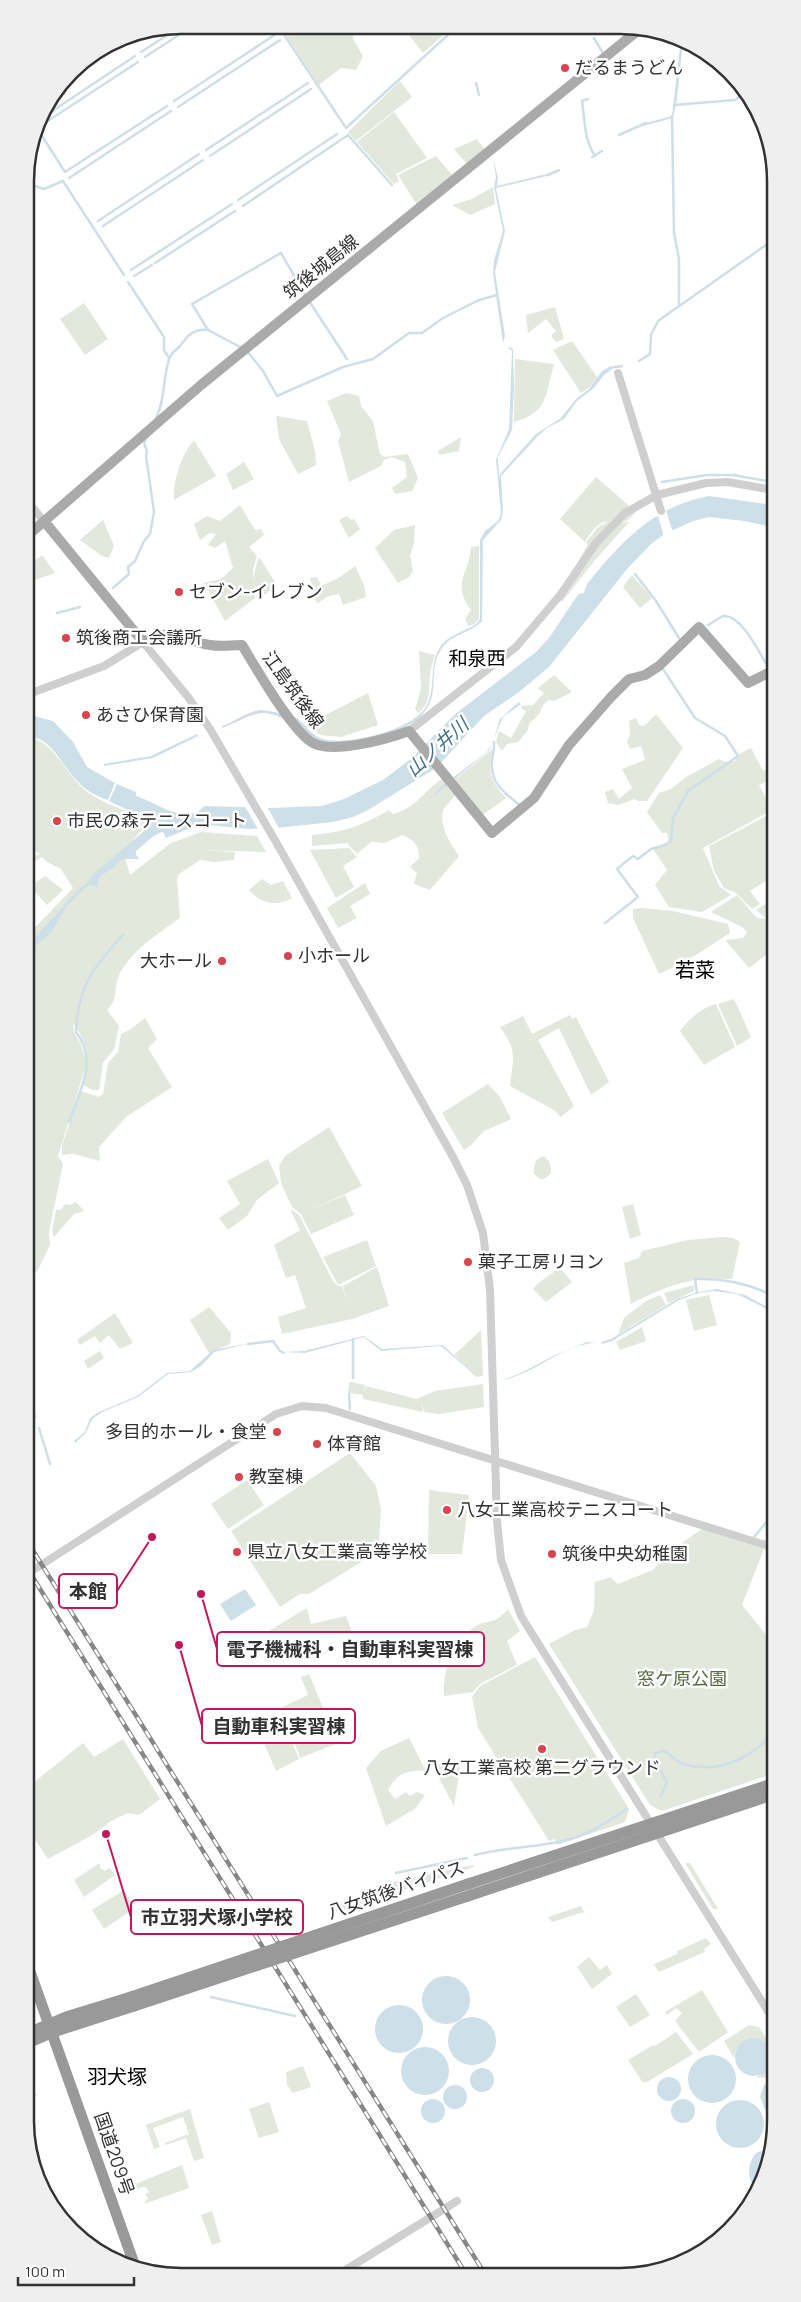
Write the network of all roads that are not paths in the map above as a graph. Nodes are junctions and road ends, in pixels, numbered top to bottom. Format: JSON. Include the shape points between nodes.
{"nodes":[{"id":1,"x":633,"y":34,"type":"edge"},
{"id":2,"x":618,"y":373,"type":"dead end"},
{"id":3,"x":767,"y":489,"type":"edge"},
{"id":4,"x":656,"y":495,"type":"junction"},
{"id":5,"x":34,"y":509,"type":"edge"},
{"id":6,"x":661,"y":512,"type":"dead end"},
{"id":7,"x":44,"y":521,"type":"junction"},
{"id":8,"x":34,"y":530,"type":"edge"},
{"id":9,"x":143,"y":642,"type":"junction"},
{"id":10,"x":767,"y":674,"type":"edge"},
{"id":11,"x":34,"y":692,"type":"edge"},
{"id":12,"x":409,"y":731,"type":"junction"},
{"id":13,"x":494,"y":1460,"type":"junction"},
{"id":14,"x":767,"y":1545,"type":"edge"},
{"id":15,"x":34,"y":1570,"type":"edge"},
{"id":16,"x":767,"y":1786,"type":"edge"},
{"id":17,"x":767,"y":1797,"type":"edge"},
{"id":18,"x":650,"y":1824,"type":"junction"},
{"id":19,"x":658,"y":1834,"type":"junction"},
{"id":20,"x":469,"y":1890,"type":"junction"},
{"id":21,"x":34,"y":1982,"type":"edge"},
{"id":22,"x":767,"y":2010,"type":"edge"},
{"id":23,"x":51,"y":2028,"type":"junction"},
{"id":24,"x":34,"y":2031,"type":"edge"},
{"id":25,"x":34,"y":2039,"type":"edge"},
{"id":26,"x":457,"y":2201,"type":"dead end"},
{"id":27,"x":133,"y":2260,"type":"edge"},
{"id":28,"x":349,"y":2268,"type":"edge"}],
"edges":[{"from":1,"to":7,"type":"main road","name":"筑後城島線","via":[[201,385]]},
{"from":2,"to":4,"type":"street"},
{"from":3,"to":4,"type":"street","via":[[706,482]]},
{"from":4,"to":6,"type":"street"},
{"from":4,"to":12,"type":"street","via":[[625,513],[596,543],[561,594],[516,647]]},
{"from":5,"to":7,"type":"street"},
{"from":7,"to":8,"type":"main road","name":"筑後城島線"},
{"from":7,"to":9,"type":"main road"},
{"from":9,"to":11,"type":"street","via":[[104,666]]},
{"from":9,"to":12,"type":"main road","name":"江島筑後線","via":[[168,634],[210,645],[242,645],[268,688],[304,737],[313,744],[326,748],[342,747]]},
{"from":9,"to":13,"type":"street","via":[[199,713],[272,836],[467,1185],[483,1234],[489,1276]]},
{"from":10,"to":12,"type":"main road","via":[[748,683],[699,627],[659,666],[645,675],[629,679],[611,696],[569,745],[534,798],[492,833]]},
{"from":13,"to":14,"type":"street"},
{"from":13,"to":15,"type":"street","via":[[326,1408],[302,1406],[276,1414]]},
{"from":13,"to":18,"type":"street","via":[[501,1560],[514,1599]]},
{"from":16,"to":18,"type":"highway","name":"八女筑後バイパス"},
{"from":17,"to":19,"type":"highway","name":"八女筑後バイパス"},
{"from":18,"to":19,"type":"street"},
{"from":18,"to":20,"type":"highway","name":"八女筑後バイパス"},
{"from":19,"to":20,"type":"highway","name":"八女筑後バイパス"},
{"from":19,"to":22,"type":"street"},
{"from":20,"to":23,"type":"highway","name":"八女筑後バイパス","bridge":true},
{"from":21,"to":23,"type":"highway","name":"国道209号"},
{"from":23,"to":24,"type":"highway","name":"八女筑後バイパス"},
{"from":23,"to":25,"type":"highway","name":"八女筑後バイパス"},
{"from":23,"to":27,"type":"highway","name":"国道209号"},
{"from":26,"to":28,"type":"street"}]}
